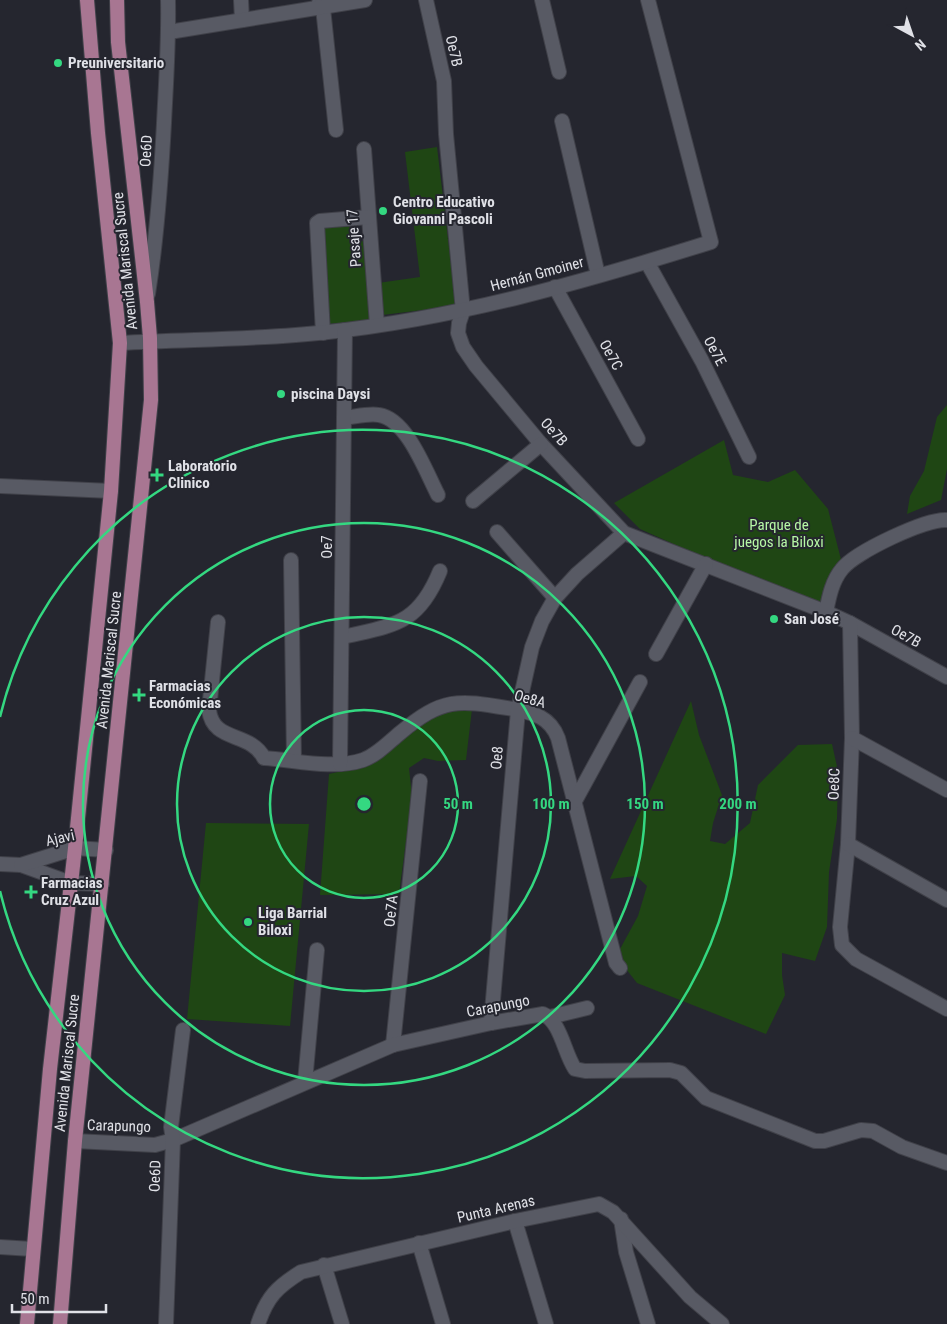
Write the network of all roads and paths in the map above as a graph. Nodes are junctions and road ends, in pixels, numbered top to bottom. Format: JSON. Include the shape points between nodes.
{"nodes":[{"id":1,"x":87,"y":0,"type":"edge"},
{"id":2,"x":117,"y":0,"type":"edge"},
{"id":3,"x":168,"y":0,"type":"edge"},
{"id":4,"x":241,"y":0,"type":"edge"},
{"id":5,"x":365,"y":0,"type":"edge"},
{"id":6,"x":426,"y":0,"type":"edge"},
{"id":7,"x":542,"y":0,"type":"edge"},
{"id":8,"x":648,"y":0,"type":"edge"},
{"id":9,"x":321,"y":4,"type":"edge"},
{"id":10,"x":242,"y":20,"type":"junction"},
{"id":11,"x":169,"y":32,"type":"junction"},
{"id":12,"x":559,"y":72,"type":"dead end"},
{"id":13,"x":562,"y":121,"type":"dead end"},
{"id":14,"x":336,"y":130,"type":"dead end"},
{"id":15,"x":364,"y":149,"type":"dead end"},
{"id":16,"x":369,"y":217,"type":"junction"},
{"id":17,"x":647,"y":262,"type":"junction"},
{"id":18,"x":598,"y":275,"type":"junction"},
{"id":19,"x":555,"y":287,"type":"junction"},
{"id":20,"x":147,"y":302,"type":"junction"},
{"id":21,"x":463,"y":311,"type":"junction"},
{"id":22,"x":377,"y":325,"type":"junction"},
{"id":23,"x":346,"y":330,"type":"junction"},
{"id":24,"x":323,"y":333,"type":"junction"},
{"id":25,"x":150,"y":342,"type":"junction"},
{"id":26,"x":120,"y":343,"type":"junction"},
{"id":27,"x":344,"y":418,"type":"junction"},
{"id":28,"x":638,"y":439,"type":"dead end"},
{"id":29,"x":542,"y":444,"type":"junction"},
{"id":30,"x":750,"y":457,"type":"dead end"},
{"id":31,"x":0,"y":486,"type":"edge"},
{"id":32,"x":111,"y":491,"type":"junction"},
{"id":33,"x":438,"y":495,"type":"dead end"},
{"id":34,"x":473,"y":501,"type":"dead end"},
{"id":35,"x":947,"y":520,"type":"edge"},
{"id":36,"x":497,"y":532,"type":"dead end"},
{"id":37,"x":624,"y":533,"type":"junction"},
{"id":38,"x":290,"y":560,"type":"dead end"},
{"id":39,"x":706,"y":564,"type":"junction"},
{"id":40,"x":440,"y":571,"type":"dead end"},
{"id":41,"x":556,"y":598,"type":"junction"},
{"id":42,"x":826,"y":612,"type":"junction"},
{"id":43,"x":218,"y":622,"type":"dead end"},
{"id":44,"x":850,"y":623,"type":"junction"},
{"id":45,"x":343,"y":637,"type":"junction"},
{"id":46,"x":656,"y":654,"type":"dead end"},
{"id":47,"x":947,"y":678,"type":"edge"},
{"id":48,"x":640,"y":682,"type":"dead end"},
{"id":49,"x":518,"y":710,"type":"junction"},
{"id":50,"x":852,"y":738,"type":"junction"},
{"id":51,"x":294,"y":760,"type":"junction"},
{"id":52,"x":340,"y":764,"type":"junction"},
{"id":53,"x":420,"y":781,"type":"dead end"},
{"id":54,"x":947,"y":790,"type":"edge"},
{"id":55,"x":575,"y":801,"type":"junction"},
{"id":56,"x":848,"y":844,"type":"junction"},
{"id":57,"x":75,"y":848,"type":"junction"},
{"id":58,"x":106,"y":850,"type":"junction"},
{"id":59,"x":0,"y":864,"type":"edge"},
{"id":60,"x":21,"y":865,"type":"junction"},
{"id":61,"x":71,"y":883,"type":"junction"},
{"id":62,"x":102,"y":884,"type":"junction"},
{"id":63,"x":947,"y":900,"type":"edge"},
{"id":64,"x":317,"y":950,"type":"dead end"},
{"id":65,"x":620,"y":968,"type":"dead end"},
{"id":66,"x":587,"y":1008,"type":"dead end"},
{"id":67,"x":947,"y":1009,"type":"edge"},
{"id":68,"x":550,"y":1017,"type":"junction"},
{"id":69,"x":491,"y":1023,"type":"junction"},
{"id":70,"x":183,"y":1030,"type":"dead end"},
{"id":71,"x":393,"y":1045,"type":"junction"},
{"id":72,"x":305,"y":1082,"type":"junction"},
{"id":73,"x":173,"y":1140,"type":"junction"},
{"id":74,"x":75,"y":1141,"type":"junction"},
{"id":75,"x":947,"y":1163,"type":"edge"},
{"id":76,"x":621,"y":1219,"type":"junction"},
{"id":77,"x":515,"y":1220,"type":"junction"},
{"id":78,"x":419,"y":1243,"type":"junction"},
{"id":79,"x":0,"y":1247,"type":"edge"},
{"id":80,"x":32,"y":1249,"type":"junction"},
{"id":81,"x":324,"y":1265,"type":"junction"},
{"id":82,"x":27,"y":1324,"type":"edge"},
{"id":83,"x":60,"y":1324,"type":"edge"},
{"id":84,"x":166,"y":1324,"type":"edge"},
{"id":85,"x":258,"y":1324,"type":"edge"},
{"id":86,"x":342,"y":1324,"type":"edge"},
{"id":87,"x":443,"y":1324,"type":"edge"},
{"id":88,"x":546,"y":1324,"type":"edge"},
{"id":89,"x":648,"y":1324,"type":"edge"},
{"id":90,"x":722,"y":1324,"type":"edge"}],
"edges":[{"from":1,"to":26,"type":"main road","name":"Avenida Mariscal Sucre"},
{"from":2,"to":20,"type":"main road","name":"Avenida Mariscal Sucre","via":[[118,42]]},
{"from":3,"to":11,"type":"street","name":"Oe6D"},
{"from":4,"to":10,"type":"street"},
{"from":5,"to":9,"type":"street"},
{"from":6,"to":21,"type":"street","name":"Oe7B","via":[[444,82]]},
{"from":7,"to":12,"type":"street"},
{"from":8,"to":17,"type":"street","name":"Hernán Gmoiner","via":[[711,242]]},
{"from":9,"to":10,"type":"street"},
{"from":9,"to":14,"type":"street"},
{"from":10,"to":11,"type":"street"},
{"from":11,"to":20,"type":"street","name":"Oe6D","via":[[156,243]]},
{"from":13,"to":18,"type":"street"},
{"from":15,"to":16,"type":"street","name":"Pasaje 17"},
{"from":16,"to":22,"type":"street","name":"Pasaje 17"},
{"from":16,"to":24,"type":"street","via":[[320,221],[317,224]]},
{"from":17,"to":18,"type":"street","name":"Hernán Gmoiner"},
{"from":17,"to":30,"type":"street","name":"Oe7E"},
{"from":18,"to":19,"type":"street","name":"Hernán Gmoiner"},
{"from":19,"to":21,"type":"street","name":"Hernán Gmoiner"},
{"from":19,"to":28,"type":"street","name":"Oe7C"},
{"from":20,"to":25,"type":"main road","name":"Avenida Mariscal Sucre"},
{"from":21,"to":22,"type":"street","name":"Hernán Gmoiner"},
{"from":21,"to":29,"type":"street","name":"Oe7B","via":[[458,333],[463,347]]},
{"from":22,"to":23,"type":"street","name":"Hernán Gmoiner"},
{"from":23,"to":24,"type":"street","name":"Hernán Gmoiner"},
{"from":23,"to":27,"type":"street","name":"Oe7"},
{"from":24,"to":25,"type":"street","name":"Hernán Gmoiner"},
{"from":25,"to":26,"type":"street","name":"Hernán Gmoiner"},
{"from":25,"to":58,"type":"main road","name":"Avenida Mariscal Sucre","via":[[151,400]]},
{"from":26,"to":32,"type":"main road","name":"Avenida Mariscal Sucre"},
{"from":27,"to":33,"type":"street","via":[[377,414],[396,422],[406,434]]},
{"from":27,"to":45,"type":"street","name":"Oe7"},
{"from":29,"to":34,"type":"street"},
{"from":29,"to":37,"type":"street","name":"Oe7B"},
{"from":31,"to":32,"type":"street"},
{"from":32,"to":57,"type":"main road","name":"Avenida Mariscal Sucre"},
{"from":35,"to":42,"type":"street","via":[[930,522],[862,553],[843,567],[835,581]]},
{"from":36,"to":41,"type":"street"},
{"from":37,"to":39,"type":"street","name":"Oe7B"},
{"from":37,"to":41,"type":"street","name":"Oe8","via":[[582,568]]},
{"from":38,"to":51,"type":"street"},
{"from":39,"to":42,"type":"street","name":"Oe7B"},
{"from":39,"to":46,"type":"street"},
{"from":40,"to":45,"type":"street","via":[[430,594],[407,618]]},
{"from":41,"to":49,"type":"street","name":"Oe8","via":[[542,621],[532,648]]},
{"from":42,"to":44,"type":"street","name":"Oe7B"},
{"from":43,"to":51,"type":"street","name":"Oe8A","via":[[210,720],[218,730],[254,745],[264,758]]},
{"from":44,"to":47,"type":"street","name":"Oe7B"},
{"from":44,"to":50,"type":"street","name":"Oe8C"},
{"from":45,"to":52,"type":"street","name":"Oe7"},
{"from":48,"to":55,"type":"street"},
{"from":49,"to":52,"type":"street","name":"Oe8A","via":[[466,701],[451,702],[417,718],[375,754],[364,760]]},
{"from":49,"to":55,"type":"street","name":"Oe8A","via":[[549,721],[556,732]]},
{"from":49,"to":69,"type":"street","name":"Oe8"},
{"from":50,"to":54,"type":"street"},
{"from":50,"to":56,"type":"street","name":"Oe8C"},
{"from":51,"to":52,"type":"street","name":"Oe8A"},
{"from":53,"to":71,"type":"street","name":"Oe7A"},
{"from":55,"to":65,"type":"street","name":"Oe8A"},
{"from":56,"to":63,"type":"street"},
{"from":56,"to":67,"type":"street","name":"Oe8C","via":[[840,927],[842,945],[856,959]]},
{"from":57,"to":58,"type":"street","name":"Ajavi"},
{"from":57,"to":60,"type":"street","name":"Ajavi"},
{"from":57,"to":61,"type":"main road","name":"Avenida Mariscal Sucre"},
{"from":58,"to":62,"type":"main road","name":"Avenida Mariscal Sucre"},
{"from":59,"to":60,"type":"street","name":"Ajavi"},
{"from":60,"to":61,"type":"street","name":"Ajavi"},
{"from":61,"to":62,"type":"street","name":"Ajavi"},
{"from":61,"to":80,"type":"main road","name":"Avenida Mariscal Sucre"},
{"from":62,"to":74,"type":"main road","name":"Avenida Mariscal Sucre"},
{"from":64,"to":72,"type":"street"},
{"from":66,"to":68,"type":"street"},
{"from":68,"to":69,"type":"street","name":"Carapungo","via":[[543,1014]]},
{"from":68,"to":75,"type":"street","name":"Carapungo","via":[[568,1059],[576,1069],[681,1073],[706,1098],[815,1141],[861,1130],[873,1131],[902,1147]]},
{"from":69,"to":71,"type":"street","name":"Carapungo"},
{"from":70,"to":73,"type":"street","name":"Oe6D","via":[[171,1127]]},
{"from":71,"to":72,"type":"street","name":"Carapungo"},
{"from":72,"to":73,"type":"street","name":"Carapungo"},
{"from":73,"to":74,"type":"street","name":"Carapungo","via":[[154,1145]]},
{"from":73,"to":84,"type":"street","name":"Oe6D"},
{"from":74,"to":83,"type":"main road","name":"Avenida Mariscal Sucre"},
{"from":76,"to":77,"type":"street","name":"Punta Arenas","via":[[599,1204]]},
{"from":76,"to":89,"type":"street","via":[[626,1252]]},
{"from":76,"to":90,"type":"street","name":"Punta Arenas","via":[[690,1297]]},
{"from":77,"to":78,"type":"street","name":"Punta Arenas"},
{"from":77,"to":88,"type":"street"},
{"from":78,"to":81,"type":"street","name":"Punta Arenas"},
{"from":78,"to":87,"type":"street"},
{"from":79,"to":80,"type":"street"},
{"from":80,"to":82,"type":"main road","name":"Avenida Mariscal Sucre"},
{"from":81,"to":85,"type":"street","name":"Punta Arenas","via":[[301,1272],[282,1284],[265,1304]]},
{"from":81,"to":86,"type":"street"}]}
